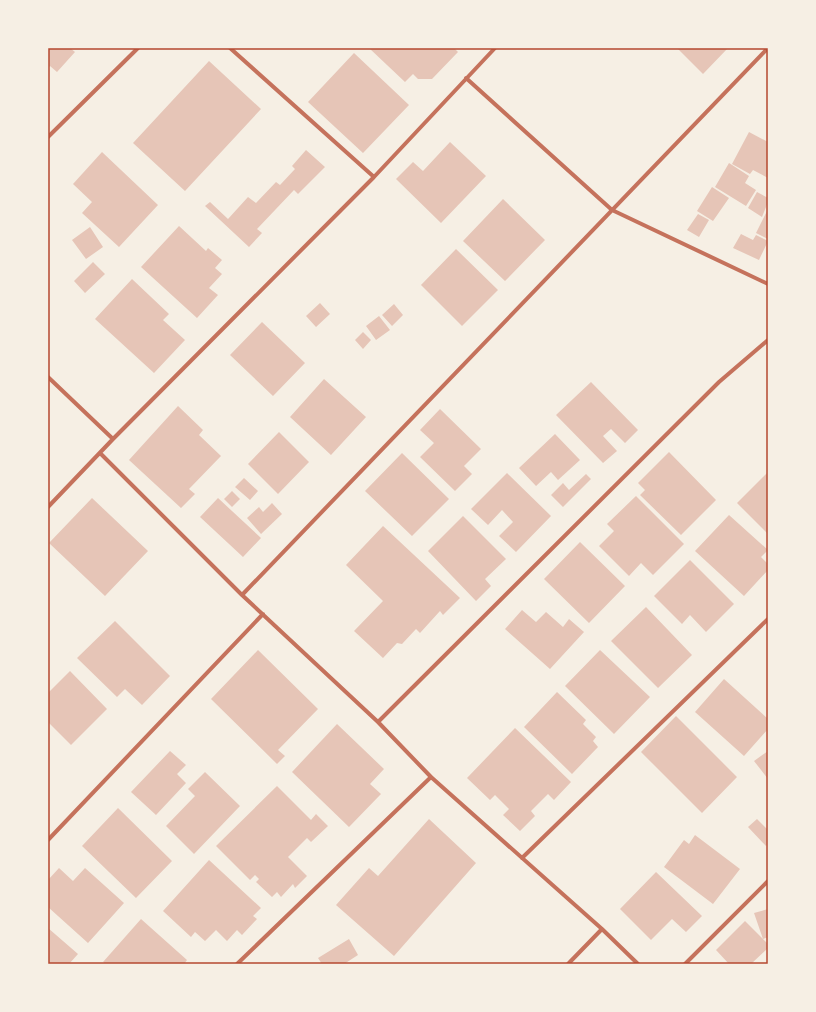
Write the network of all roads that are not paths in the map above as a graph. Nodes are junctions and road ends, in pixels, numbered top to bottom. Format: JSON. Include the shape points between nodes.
{"nodes":[{"id":1,"x":138,"y":48,"type":"edge"},
{"id":2,"x":230,"y":48,"type":"edge"},
{"id":3,"x":495,"y":48,"type":"edge"},
{"id":4,"x":768,"y":48,"type":"edge"},
{"id":5,"x":466,"y":78,"type":"junction"},
{"id":6,"x":48,"y":137,"type":"edge"},
{"id":7,"x":374,"y":177,"type":"junction"},
{"id":8,"x":612,"y":210,"type":"junction"},
{"id":9,"x":768,"y":284,"type":"edge"},
{"id":10,"x":768,"y":340,"type":"edge"},
{"id":11,"x":48,"y":377,"type":"edge"},
{"id":12,"x":112,"y":439,"type":"junction"},
{"id":13,"x":100,"y":453,"type":"junction"},
{"id":14,"x":48,"y":507,"type":"edge"},
{"id":15,"x":242,"y":595,"type":"junction"},
{"id":16,"x":263,"y":614,"type":"junction"},
{"id":17,"x":768,"y":619,"type":"edge"},
{"id":18,"x":378,"y":722,"type":"junction"},
{"id":19,"x":431,"y":777,"type":"junction"},
{"id":20,"x":48,"y":840,"type":"edge"},
{"id":21,"x":522,"y":858,"type":"junction"},
{"id":22,"x":768,"y":881,"type":"edge"},
{"id":23,"x":602,"y":929,"type":"junction"},
{"id":24,"x":238,"y":964,"type":"edge"},
{"id":25,"x":568,"y":964,"type":"edge"},
{"id":26,"x":638,"y":964,"type":"edge"},
{"id":27,"x":686,"y":964,"type":"edge"}],
"edges":[{"from":1,"to":6,"type":"street"},
{"from":2,"to":7,"type":"street"},
{"from":3,"to":5,"type":"street"},
{"from":4,"to":8,"type":"street"},
{"from":5,"to":7,"type":"street"},
{"from":5,"to":8,"type":"street"},
{"from":7,"to":12,"type":"street"},
{"from":8,"to":9,"type":"street"},
{"from":8,"to":15,"type":"street"},
{"from":10,"to":18,"type":"street","via":[[719,382]]},
{"from":11,"to":12,"type":"street"},
{"from":12,"to":13,"type":"street"},
{"from":13,"to":14,"type":"street"},
{"from":13,"to":15,"type":"street"},
{"from":15,"to":16,"type":"street"},
{"from":16,"to":18,"type":"street"},
{"from":16,"to":20,"type":"street"},
{"from":17,"to":21,"type":"street"},
{"from":18,"to":19,"type":"street"},
{"from":19,"to":21,"type":"street"},
{"from":19,"to":24,"type":"street"},
{"from":21,"to":23,"type":"street"},
{"from":22,"to":27,"type":"street"},
{"from":23,"to":25,"type":"street"},
{"from":23,"to":26,"type":"street"}]}
